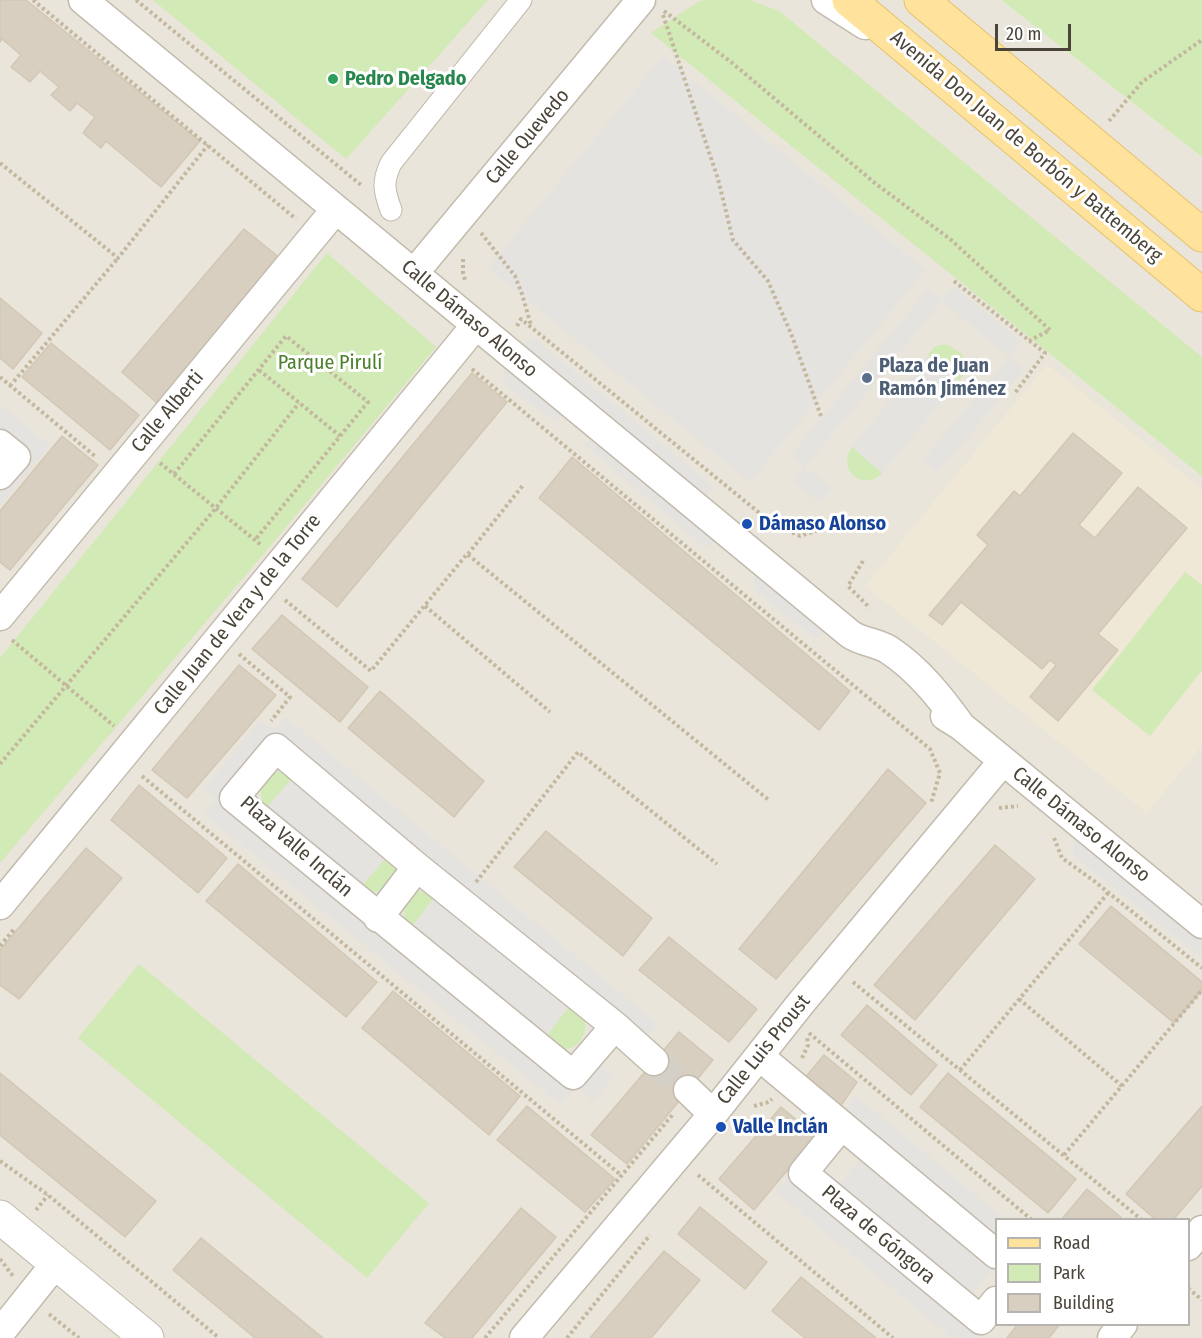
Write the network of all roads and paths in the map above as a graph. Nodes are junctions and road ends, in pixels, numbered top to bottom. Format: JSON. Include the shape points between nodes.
{"nodes":[{"id":1,"x":33,"y":0,"type":"edge"},
{"id":2,"x":83,"y":0,"type":"edge"},
{"id":3,"x":136,"y":0,"type":"edge"},
{"id":4,"x":521,"y":0,"type":"edge"},
{"id":5,"x":641,"y":0,"type":"edge"},
{"id":6,"x":826,"y":0,"type":"edge"},
{"id":7,"x":849,"y":0,"type":"edge"},
{"id":8,"x":921,"y":0,"type":"edge"},
{"id":9,"x":1202,"y":40,"type":"edge"},
{"id":10,"x":925,"y":63,"type":"junction"},
{"id":11,"x":1093,"y":144,"type":"junction"},
{"id":12,"x":209,"y":145,"type":"junction"},
{"id":13,"x":0,"y":163,"type":"edge"},
{"id":14,"x":336,"y":209,"type":"junction"},
{"id":15,"x":391,"y":210,"type":"joint"},
{"id":16,"x":298,"y":222,"type":"dead end"},
{"id":17,"x":475,"y":226,"type":"dead end"},
{"id":18,"x":1202,"y":235,"type":"edge"},
{"id":19,"x":117,"y":258,"type":"junction"},
{"id":20,"x":414,"y":273,"type":"junction"},
{"id":21,"x":954,"y":281,"type":"dead end"},
{"id":22,"x":1202,"y":295,"type":"edge"},
{"id":23,"x":476,"y":325,"type":"junction"},
{"id":24,"x":531,"y":327,"type":"junction"},
{"id":25,"x":513,"y":331,"type":"dead end"},
{"id":26,"x":1029,"y":341,"type":"junction"},
{"id":27,"x":469,"y":366,"type":"dead end"},
{"id":28,"x":259,"y":370,"type":"junction"},
{"id":29,"x":0,"y":377,"type":"edge"},
{"id":30,"x":10,"y":386,"type":"junction"},
{"id":31,"x":1015,"y":393,"type":"dead end"},
{"id":32,"x":299,"y":403,"type":"junction"},
{"id":33,"x":821,"y":416,"type":"dead end"},
{"id":34,"x":340,"y":436,"type":"junction"},
{"id":35,"x":0,"y":444,"type":"edge"},
{"id":36,"x":155,"y":458,"type":"dead end"},
{"id":37,"x":100,"y":461,"type":"dead end"},
{"id":38,"x":174,"y":474,"type":"junction"},
{"id":39,"x":0,"y":475,"type":"edge"},
{"id":40,"x":524,"y":484,"type":"dead end"},
{"id":41,"x":216,"y":508,"type":"junction"},
{"id":42,"x":825,"y":528,"type":"dead end"},
{"id":43,"x":255,"y":540,"type":"junction"},
{"id":44,"x":267,"y":550,"type":"dead end"},
{"id":45,"x":468,"y":554,"type":"junction"},
{"id":46,"x":863,"y":561,"type":"dead end"},
{"id":47,"x":279,"y":594,"type":"dead end"},
{"id":48,"x":425,"y":606,"type":"junction"},
{"id":49,"x":870,"y":608,"type":"dead end"},
{"id":50,"x":3,"y":626,"type":"edge"},
{"id":51,"x":236,"y":651,"type":"dead end"},
{"id":52,"x":67,"y":686,"type":"junction"},
{"id":53,"x":550,"y":712,"type":"dead end"},
{"id":54,"x":134,"y":742,"type":"junction"},
{"id":55,"x":276,"y":748,"type":"junction"},
{"id":56,"x":1004,"y":761,"type":"junction"},
{"id":57,"x":0,"y":764,"type":"edge"},
{"id":58,"x":142,"y":776,"type":"dead end"},
{"id":59,"x":770,"y":801,"type":"dead end"},
{"id":60,"x":1022,"y":806,"type":"dead end"},
{"id":61,"x":928,"y":810,"type":"dead end"},
{"id":62,"x":991,"y":813,"type":"dead end"},
{"id":63,"x":1051,"y":831,"type":"dead end"},
{"id":64,"x":717,"y":864,"type":"dead end"},
{"id":65,"x":417,"y":867,"type":"junction"},
{"id":66,"x":1108,"y":893,"type":"junction"},
{"id":67,"x":461,"y":901,"type":"junction"},
{"id":68,"x":0,"y":905,"type":"edge"},
{"id":69,"x":378,"y":918,"type":"junction"},
{"id":70,"x":1202,"y":924,"type":"edge"},
{"id":71,"x":1202,"y":968,"type":"edge"},
{"id":72,"x":850,"y":979,"type":"dead end"},
{"id":73,"x":1202,"y":990,"type":"edge"},
{"id":74,"x":1019,"y":999,"type":"junction"},
{"id":75,"x":813,"y":1024,"type":"dead end"},
{"id":76,"x":615,"y":1026,"type":"junction"},
{"id":77,"x":807,"y":1031,"type":"junction"},
{"id":78,"x":759,"y":1056,"type":"junction"},
{"id":79,"x":654,"y":1061,"type":"tunnel mouth"},
{"id":80,"x":800,"y":1063,"type":"dead end"},
{"id":81,"x":960,"y":1070,"type":"junction"},
{"id":82,"x":1122,"y":1086,"type":"junction"},
{"id":83,"x":682,"y":1100,"type":"joint"},
{"id":84,"x":713,"y":1114,"type":"junction"},
{"id":85,"x":842,"y":1125,"type":"junction"},
{"id":86,"x":1064,"y":1155,"type":"junction"},
{"id":87,"x":0,"y":1161,"type":"edge"},
{"id":88,"x":621,"y":1175,"type":"junction"},
{"id":89,"x":698,"y":1175,"type":"dead end"},
{"id":90,"x":0,"y":1216,"type":"edge"},
{"id":91,"x":1030,"y":1218,"type":"edge"},
{"id":92,"x":1140,"y":1218,"type":"edge"},
{"id":93,"x":1202,"y":1230,"type":"edge"},
{"id":94,"x":1190,"y":1244,"type":"edge"},
{"id":95,"x":995,"y":1253,"type":"edge"},
{"id":96,"x":56,"y":1263,"type":"junction"},
{"id":97,"x":1190,"y":1290,"type":"edge"},
{"id":98,"x":1202,"y":1300,"type":"edge"},
{"id":99,"x":995,"y":1302,"type":"edge"},
{"id":100,"x":1121,"y":1326,"type":"edge"},
{"id":101,"x":0,"y":1333,"type":"edge"},
{"id":102,"x":147,"y":1338,"type":"edge"},
{"id":103,"x":219,"y":1338,"type":"edge"},
{"id":104,"x":485,"y":1338,"type":"edge"},
{"id":105,"x":524,"y":1338,"type":"edge"},
{"id":106,"x":893,"y":1338,"type":"edge"},
{"id":107,"x":1112,"y":1338,"type":"edge"}],
"edges":[{"from":1,"to":12,"type":"path"},
{"from":2,"to":14,"type":"street","name":"Calle Dámaso Alonso"},
{"from":3,"to":15,"type":"path"},
{"from":4,"to":15,"type":"street","via":[[391,163],[384,192]]},
{"from":5,"to":20,"type":"street","name":"Calle Quevedo"},
{"from":6,"to":10,"type":"street"},
{"from":7,"to":10,"type":"main road","name":"Avenida Don Juan de Borbón y Battemberg"},
{"from":8,"to":11,"type":"main road"},
{"from":9,"to":11,"type":"path","via":[[1143,82]]},
{"from":10,"to":22,"type":"main road","name":"Avenida Don Juan de Borbón y Battemberg"},
{"from":11,"to":18,"type":"main road"},
{"from":12,"to":16,"type":"path"},
{"from":12,"to":19,"type":"path"},
{"from":13,"to":19,"type":"path"},
{"from":14,"to":20,"type":"street","name":"Calle Dámaso Alonso"},
{"from":14,"to":50,"type":"street","name":"Calle Alberti"},
{"from":17,"to":24,"type":"path","via":[[515,276]]},
{"from":19,"to":30,"type":"path"},
{"from":20,"to":23,"type":"street","name":"Calle Dámaso Alonso"},
{"from":21,"to":26,"type":"path"},
{"from":23,"to":54,"type":"street","name":"Calle Juan de Vera y de la Torre"},
{"from":23,"to":56,"type":"street","name":"Calle Dámaso Alonso","via":[[855,638],[872,661]]},
{"from":24,"to":25,"type":"path","via":[[522,319]]},
{"from":24,"to":42,"type":"path","via":[[773,525],[800,536]]},
{"from":26,"to":31,"type":"path","via":[[1045,353]]},
{"from":26,"to":33,"type":"path","via":[[1050,330],[950,239],[876,184],[661,8],[718,179],[733,240],[768,281]]},
{"from":27,"to":61,"type":"path","via":[[930,749],[940,773]]},
{"from":28,"to":32,"type":"path"},
{"from":28,"to":34,"type":"path","via":[[286,336],[368,402]]},
{"from":28,"to":38,"type":"path"},
{"from":29,"to":30,"type":"path"},
{"from":30,"to":37,"type":"path"},
{"from":32,"to":34,"type":"path"},
{"from":32,"to":41,"type":"path"},
{"from":34,"to":43,"type":"path"},
{"from":35,"to":39,"type":"street","via":[[16,457]]},
{"from":36,"to":38,"type":"path"},
{"from":38,"to":41,"type":"path"},
{"from":40,"to":45,"type":"path"},
{"from":41,"to":43,"type":"path"},
{"from":41,"to":52,"type":"path"},
{"from":43,"to":44,"type":"path"},
{"from":45,"to":48,"type":"path"},
{"from":45,"to":59,"type":"path"},
{"from":46,"to":49,"type":"path","via":[[848,586]]},
{"from":47,"to":48,"type":"path","via":[[371,671]]},
{"from":48,"to":53,"type":"path"},
{"from":50,"to":52,"type":"path"},
{"from":51,"to":55,"type":"path","via":[[290,697],[271,722]]},
{"from":52,"to":54,"type":"path"},
{"from":52,"to":57,"type":"path"},
{"from":54,"to":68,"type":"street","name":"Calle Juan de Vera y de la Torre"},
{"from":55,"to":65,"type":"street"},
{"from":55,"to":69,"type":"street","name":"Plaza Valle Inclán","via":[[234,798]]},
{"from":56,"to":70,"type":"street","name":"Calle Dámaso Alonso"},
{"from":56,"to":78,"type":"street","name":"Calle Luis Proust"},
{"from":58,"to":88,"type":"path"},
{"from":60,"to":62,"type":"path"},
{"from":63,"to":66,"type":"path","via":[[1062,858]]},
{"from":64,"to":67,"type":"path","via":[[578,752]]},
{"from":65,"to":67,"type":"street"},
{"from":65,"to":69,"type":"street"},
{"from":66,"to":71,"type":"path"},
{"from":66,"to":74,"type":"path"},
{"from":67,"to":76,"type":"street"},
{"from":69,"to":76,"type":"street","name":"Plaza Valle Inclán","via":[[573,1075]]},
{"from":72,"to":81,"type":"path"},
{"from":73,"to":82,"type":"path"},
{"from":74,"to":81,"type":"path"},
{"from":74,"to":82,"type":"path"},
{"from":75,"to":77,"type":"path"},
{"from":76,"to":79,"type":"street"},
{"from":77,"to":80,"type":"path","via":[[808,1045]]},
{"from":77,"to":91,"type":"path"},
{"from":78,"to":84,"type":"street","name":"Calle Luis Proust"},
{"from":78,"to":85,"type":"street"},
{"from":81,"to":86,"type":"path"},
{"from":82,"to":86,"type":"path"},
{"from":83,"to":84,"type":"street"},
{"from":83,"to":88,"type":"path"},
{"from":84,"to":105,"type":"street","name":"Calle Luis Proust"},
{"from":85,"to":95,"type":"street"},
{"from":85,"to":99,"type":"street","name":"Plaza de Góngora","via":[[803,1173],[981,1320]]},
{"from":86,"to":92,"type":"path"},
{"from":87,"to":103,"type":"path","via":[[48,1195]]},
{"from":88,"to":104,"type":"path"},
{"from":89,"to":106,"type":"path"},
{"from":90,"to":96,"type":"street"},
{"from":93,"to":94,"type":"street"},
{"from":96,"to":101,"type":"street"},
{"from":96,"to":102,"type":"street"},
{"from":97,"to":98,"type":"path"},
{"from":100,"to":107,"type":"street"}]}
